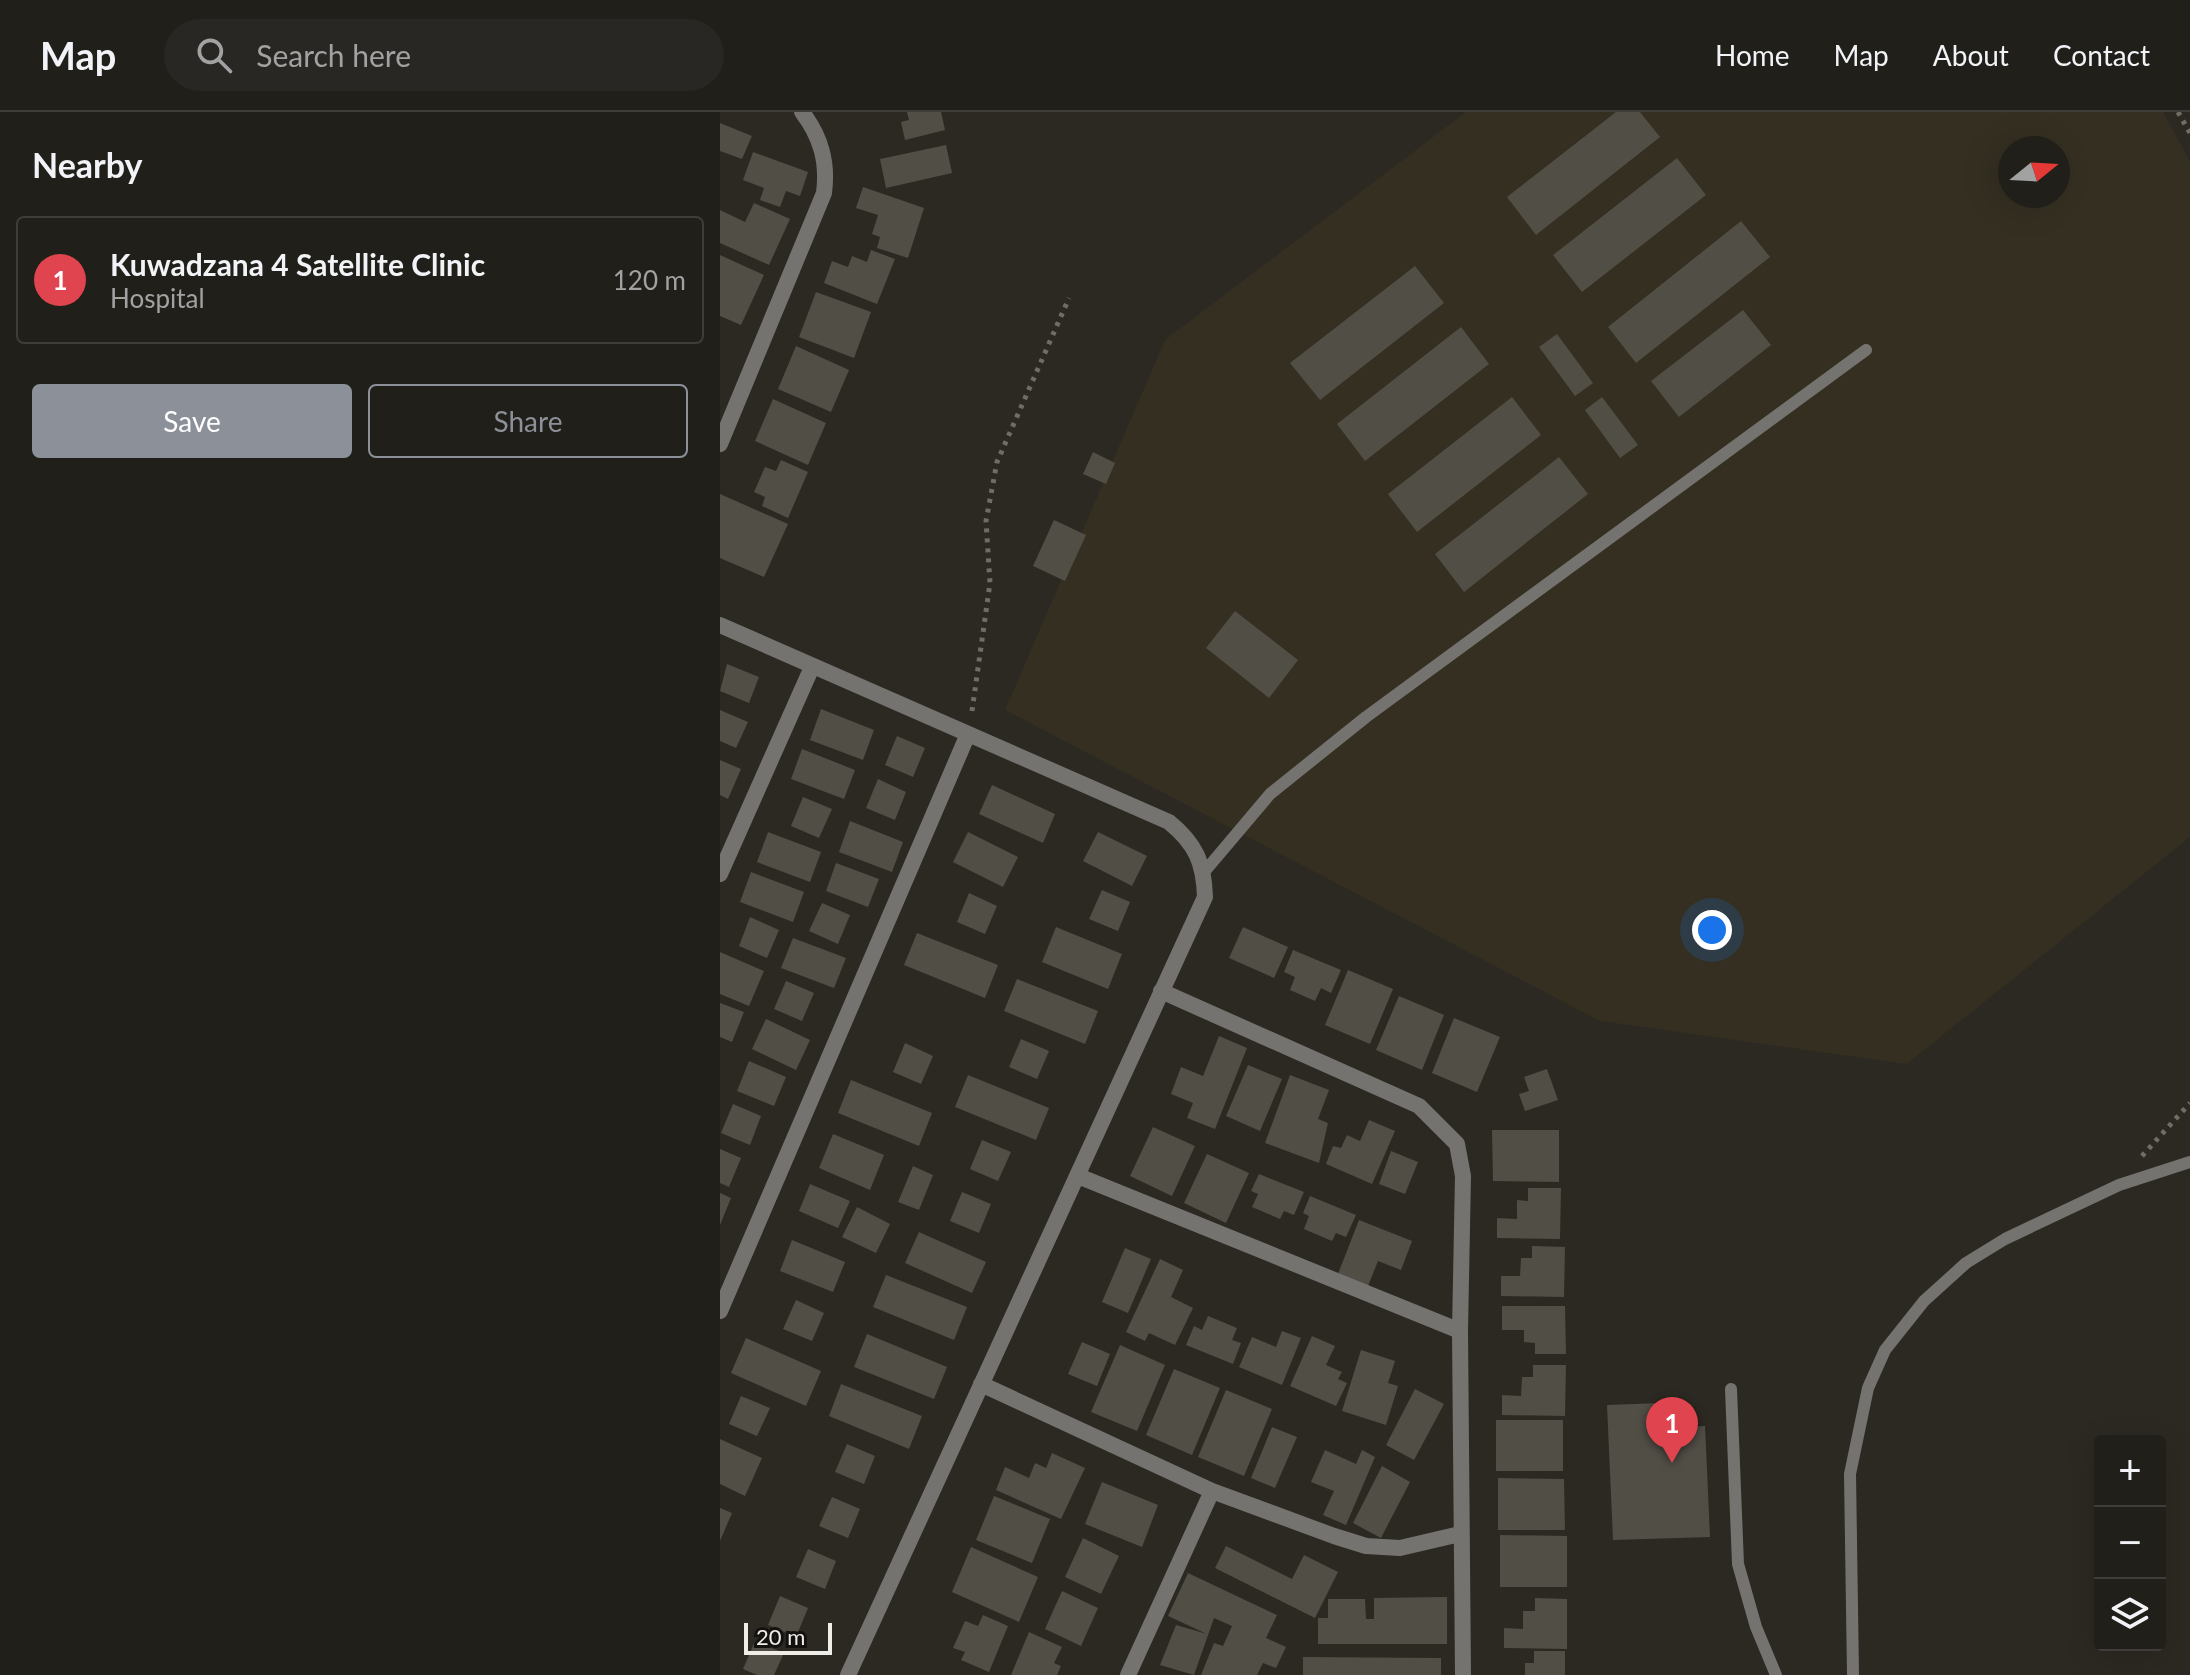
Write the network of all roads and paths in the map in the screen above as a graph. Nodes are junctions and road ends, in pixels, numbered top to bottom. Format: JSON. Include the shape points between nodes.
{"nodes":[{"id":1,"x":802,"y":112,"type":"edge"},
{"id":2,"x":2178,"y":112,"type":"edge"},
{"id":3,"x":2190,"y":133,"type":"edge"},
{"id":4,"x":1069,"y":298,"type":"dead end"},
{"id":5,"x":1866,"y":350,"type":"dead end"},
{"id":6,"x":720,"y":444,"type":"edge"},
{"id":7,"x":720,"y":625,"type":"edge"},
{"id":8,"x":812,"y":667,"type":"junction"},
{"id":9,"x":968,"y":734,"type":"junction"},
{"id":10,"x":1205,"y":871,"type":"junction"},
{"id":11,"x":720,"y":874,"type":"edge"},
{"id":12,"x":1161,"y":991,"type":"junction"},
{"id":13,"x":2190,"y":1103,"type":"edge"},
{"id":14,"x":2190,"y":1162,"type":"edge"},
{"id":15,"x":1078,"y":1176,"type":"junction"},
{"id":16,"x":2119,"y":1185,"type":"junction"},
{"id":17,"x":720,"y":1311,"type":"edge"},
{"id":18,"x":1460,"y":1331,"type":"junction"},
{"id":19,"x":981,"y":1384,"type":"junction"},
{"id":20,"x":1731,"y":1389,"type":"dead end"},
{"id":21,"x":1212,"y":1491,"type":"junction"},
{"id":22,"x":1460,"y":1534,"type":"junction"},
{"id":23,"x":848,"y":1675,"type":"edge"},
{"id":24,"x":1128,"y":1675,"type":"edge"},
{"id":25,"x":1463,"y":1675,"type":"edge"},
{"id":26,"x":1776,"y":1675,"type":"edge"},
{"id":27,"x":1853,"y":1675,"type":"edge"}],
"edges":[{"from":1,"to":6,"type":"street","via":[[823,151],[824,193]]},
{"from":2,"to":3,"type":"path"},
{"from":4,"to":9,"type":"path","via":[[997,462],[986,521],[990,583],[985,632]]},
{"from":5,"to":10,"type":"lane","via":[[1366,717],[1270,794]]},
{"from":7,"to":8,"type":"street"},
{"from":8,"to":9,"type":"street"},
{"from":8,"to":11,"type":"street"},
{"from":9,"to":10,"type":"street","via":[[1169,822],[1197,851]]},
{"from":9,"to":17,"type":"street"},
{"from":10,"to":12,"type":"street","via":[[1205,897]]},
{"from":12,"to":15,"type":"street"},
{"from":12,"to":18,"type":"street","via":[[1419,1106],[1441,1125],[1457,1144],[1463,1176]]},
{"from":13,"to":16,"type":"path"},
{"from":14,"to":16,"type":"lane"},
{"from":15,"to":18,"type":"street"},
{"from":15,"to":19,"type":"street"},
{"from":16,"to":27,"type":"lane","via":[[1966,1263],[1924,1301],[1885,1350],[1868,1388],[1850,1474]]},
{"from":18,"to":22,"type":"street"},
{"from":19,"to":21,"type":"street"},
{"from":19,"to":23,"type":"street"},
{"from":20,"to":26,"type":"lane","via":[[1738,1564]]},
{"from":21,"to":22,"type":"street","via":[[1366,1546],[1400,1548]]},
{"from":21,"to":24,"type":"street"},
{"from":22,"to":25,"type":"street"}]}
